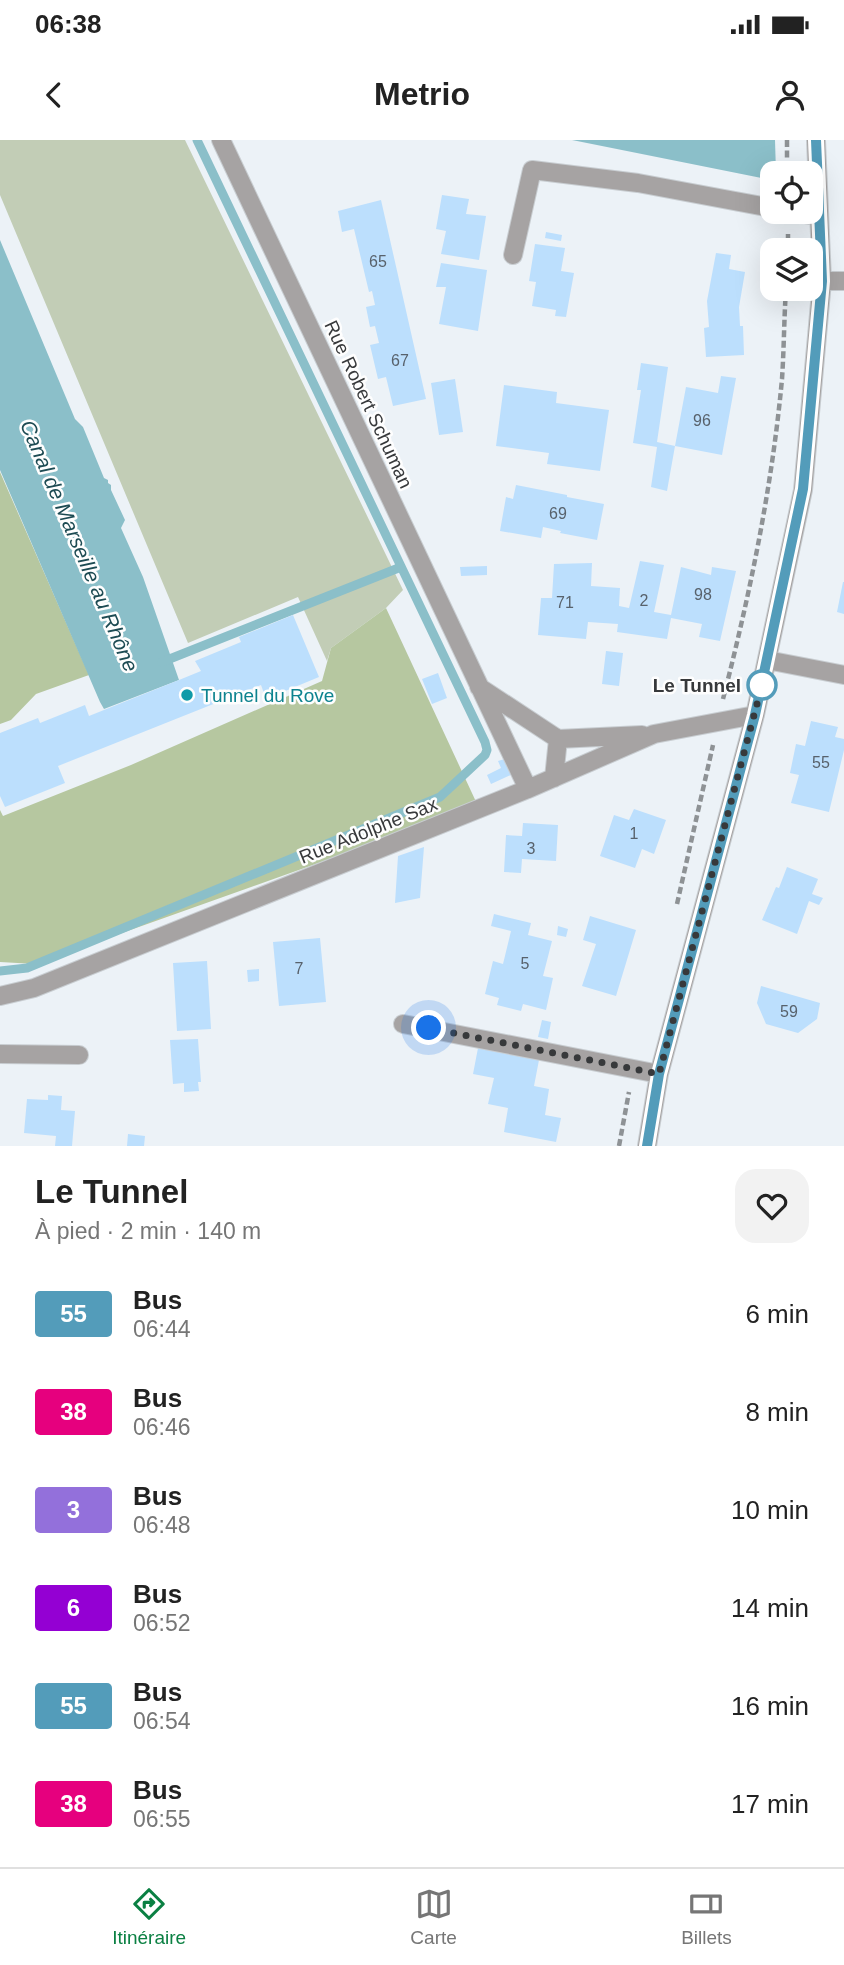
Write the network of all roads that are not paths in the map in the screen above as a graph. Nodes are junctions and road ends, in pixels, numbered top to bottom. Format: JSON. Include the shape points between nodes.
{"nodes":[{"id":1,"x":221,"y":140,"type":"edge"},
{"id":2,"x":816,"y":140,"type":"edge"},
{"id":3,"x":817,"y":161,"type":"edge"},
{"id":4,"x":760,"y":206,"type":"edge"},
{"id":5,"x":513,"y":255,"type":"dead end"},
{"id":6,"x":823,"y":281,"type":"edge"},
{"id":7,"x":844,"y":281,"type":"edge"},
{"id":8,"x":820,"y":301,"type":"edge"},
{"id":9,"x":767,"y":660,"type":"junction"},
{"id":10,"x":844,"y":675,"type":"edge"},
{"id":11,"x":479,"y":687,"type":"junction"},
{"id":12,"x":755,"y":715,"type":"junction"},
{"id":13,"x":654,"y":734,"type":"junction"},
{"id":14,"x":558,"y":739,"type":"junction"},
{"id":15,"x":554,"y":778,"type":"junction"},
{"id":16,"x":528,"y":789,"type":"junction"},
{"id":17,"x":0,"y":996,"type":"edge"},
{"id":18,"x":403,"y":1024,"type":"dead end"},
{"id":19,"x":0,"y":1054,"type":"edge"},
{"id":20,"x":79,"y":1055,"type":"dead end"},
{"id":21,"x":659,"y":1074,"type":"junction"},
{"id":22,"x":647,"y":1146,"type":"edge"}],
"edges":[{"from":1,"to":11,"type":"street","name":"Rue Robert Schuman"},
{"from":2,"to":3,"type":"street"},
{"from":4,"to":5,"type":"street","via":[[638,183],[532,170]]},
{"from":6,"to":7,"type":"street"},
{"from":8,"to":9,"type":"street","via":[[803,489]]},
{"from":9,"to":10,"type":"street"},
{"from":9,"to":12,"type":"street"},
{"from":11,"to":14,"type":"street"},
{"from":11,"to":16,"type":"street","name":"Rue Robert Schuman"},
{"from":12,"to":13,"type":"street","name":"Rue Adolphe Sax"},
{"from":12,"to":21,"type":"street"},
{"from":13,"to":14,"type":"street"},
{"from":13,"to":15,"type":"street","name":"Rue Adolphe Sax"},
{"from":14,"to":15,"type":"street"},
{"from":15,"to":16,"type":"street","name":"Rue Adolphe Sax"},
{"from":16,"to":17,"type":"street","name":"Rue Adolphe Sax","via":[[34,988]]},
{"from":18,"to":21,"type":"street"},
{"from":19,"to":20,"type":"street"},
{"from":21,"to":22,"type":"street"}]}
